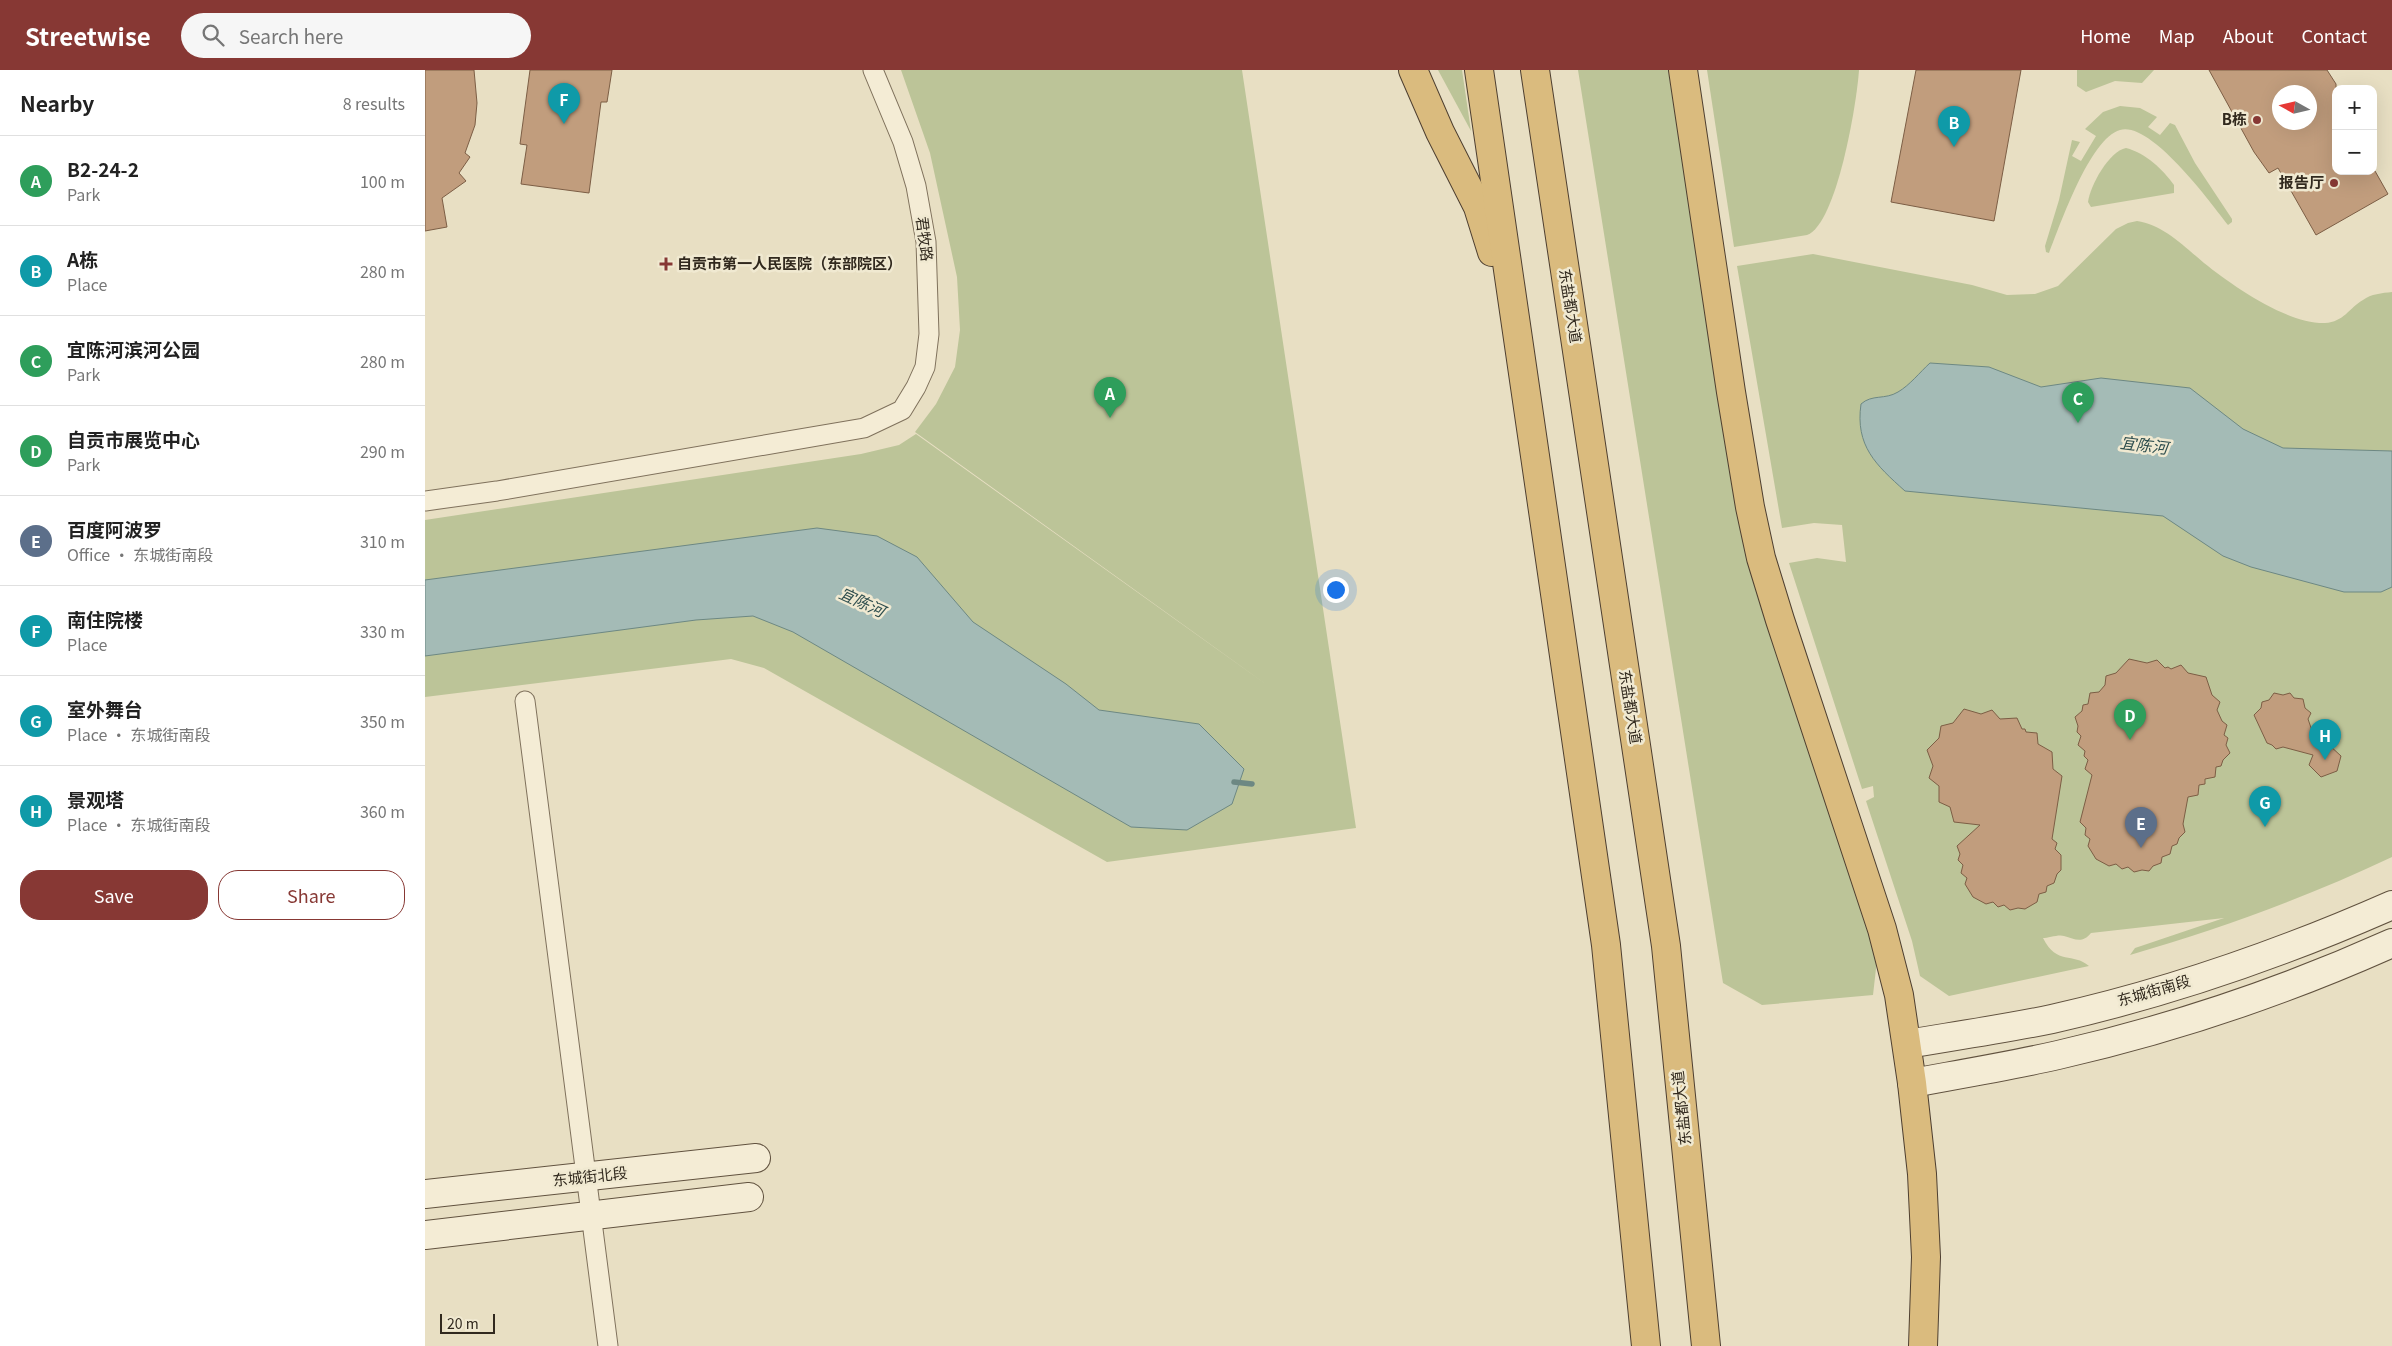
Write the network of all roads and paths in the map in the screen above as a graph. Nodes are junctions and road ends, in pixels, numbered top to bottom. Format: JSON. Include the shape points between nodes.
{"nodes":[{"id":1,"x":873,"y":70,"type":"edge"},
{"id":2,"x":1413,"y":70,"type":"edge"},
{"id":3,"x":1479,"y":70,"type":"edge"},
{"id":4,"x":1535,"y":70,"type":"edge"},
{"id":5,"x":1683,"y":70,"type":"edge"},
{"id":6,"x":1517,"y":329,"type":"junction"},
{"id":7,"x":425,"y":501,"type":"edge"},
{"id":8,"x":525,"y":701,"type":"dead end"},
{"id":9,"x":2392,"y":906,"type":"edge"},
{"id":10,"x":2392,"y":943,"type":"edge"},
{"id":11,"x":1907,"y":1044,"type":"junction"},
{"id":12,"x":1912,"y":1083,"type":"junction"},
{"id":13,"x":756,"y":1158,"type":"dead end"},
{"id":14,"x":586,"y":1177,"type":"junction"},
{"id":15,"x":425,"y":1194,"type":"edge"},
{"id":16,"x":749,"y":1197,"type":"dead end"},
{"id":17,"x":591,"y":1216,"type":"junction"},
{"id":18,"x":425,"y":1235,"type":"edge"},
{"id":19,"x":608,"y":1346,"type":"edge"},
{"id":20,"x":1646,"y":1346,"type":"edge"},
{"id":21,"x":1706,"y":1346,"type":"edge"},
{"id":22,"x":1923,"y":1346,"type":"edge"}],
"edges":[{"from":1,"to":7,"type":"street","name":"君牧路","via":[[917,186],[926,242],[929,326],[925,367],[902,410],[864,428]]},
{"from":2,"to":6,"type":"highway","via":[[1478,207]]},
{"from":3,"to":6,"type":"highway"},
{"from":4,"to":21,"type":"highway","name":"东盐都大道","via":[[1666,946]]},
{"from":5,"to":11,"type":"highway","via":[[1731,392],[1761,558],[1887,948]]},
{"from":6,"to":20,"type":"highway","via":[[1606,945]]},
{"from":8,"to":14,"type":"street"},
{"from":9,"to":11,"type":"main road","name":"东城街南段","via":[[2237,966],[2120,1001],[2051,1019]]},
{"from":10,"to":12,"type":"main road","via":[[2247,1001],[2129,1038],[2057,1056]]},
{"from":11,"to":12,"type":"highway"},
{"from":12,"to":22,"type":"highway","via":[[1922,1174],[1926,1257]]},
{"from":13,"to":14,"type":"main road","name":"东城街北段"},
{"from":14,"to":15,"type":"main road","name":"东城街北段"},
{"from":14,"to":17,"type":"street"},
{"from":16,"to":17,"type":"main road"},
{"from":17,"to":18,"type":"main road"},
{"from":17,"to":19,"type":"street"}]}
